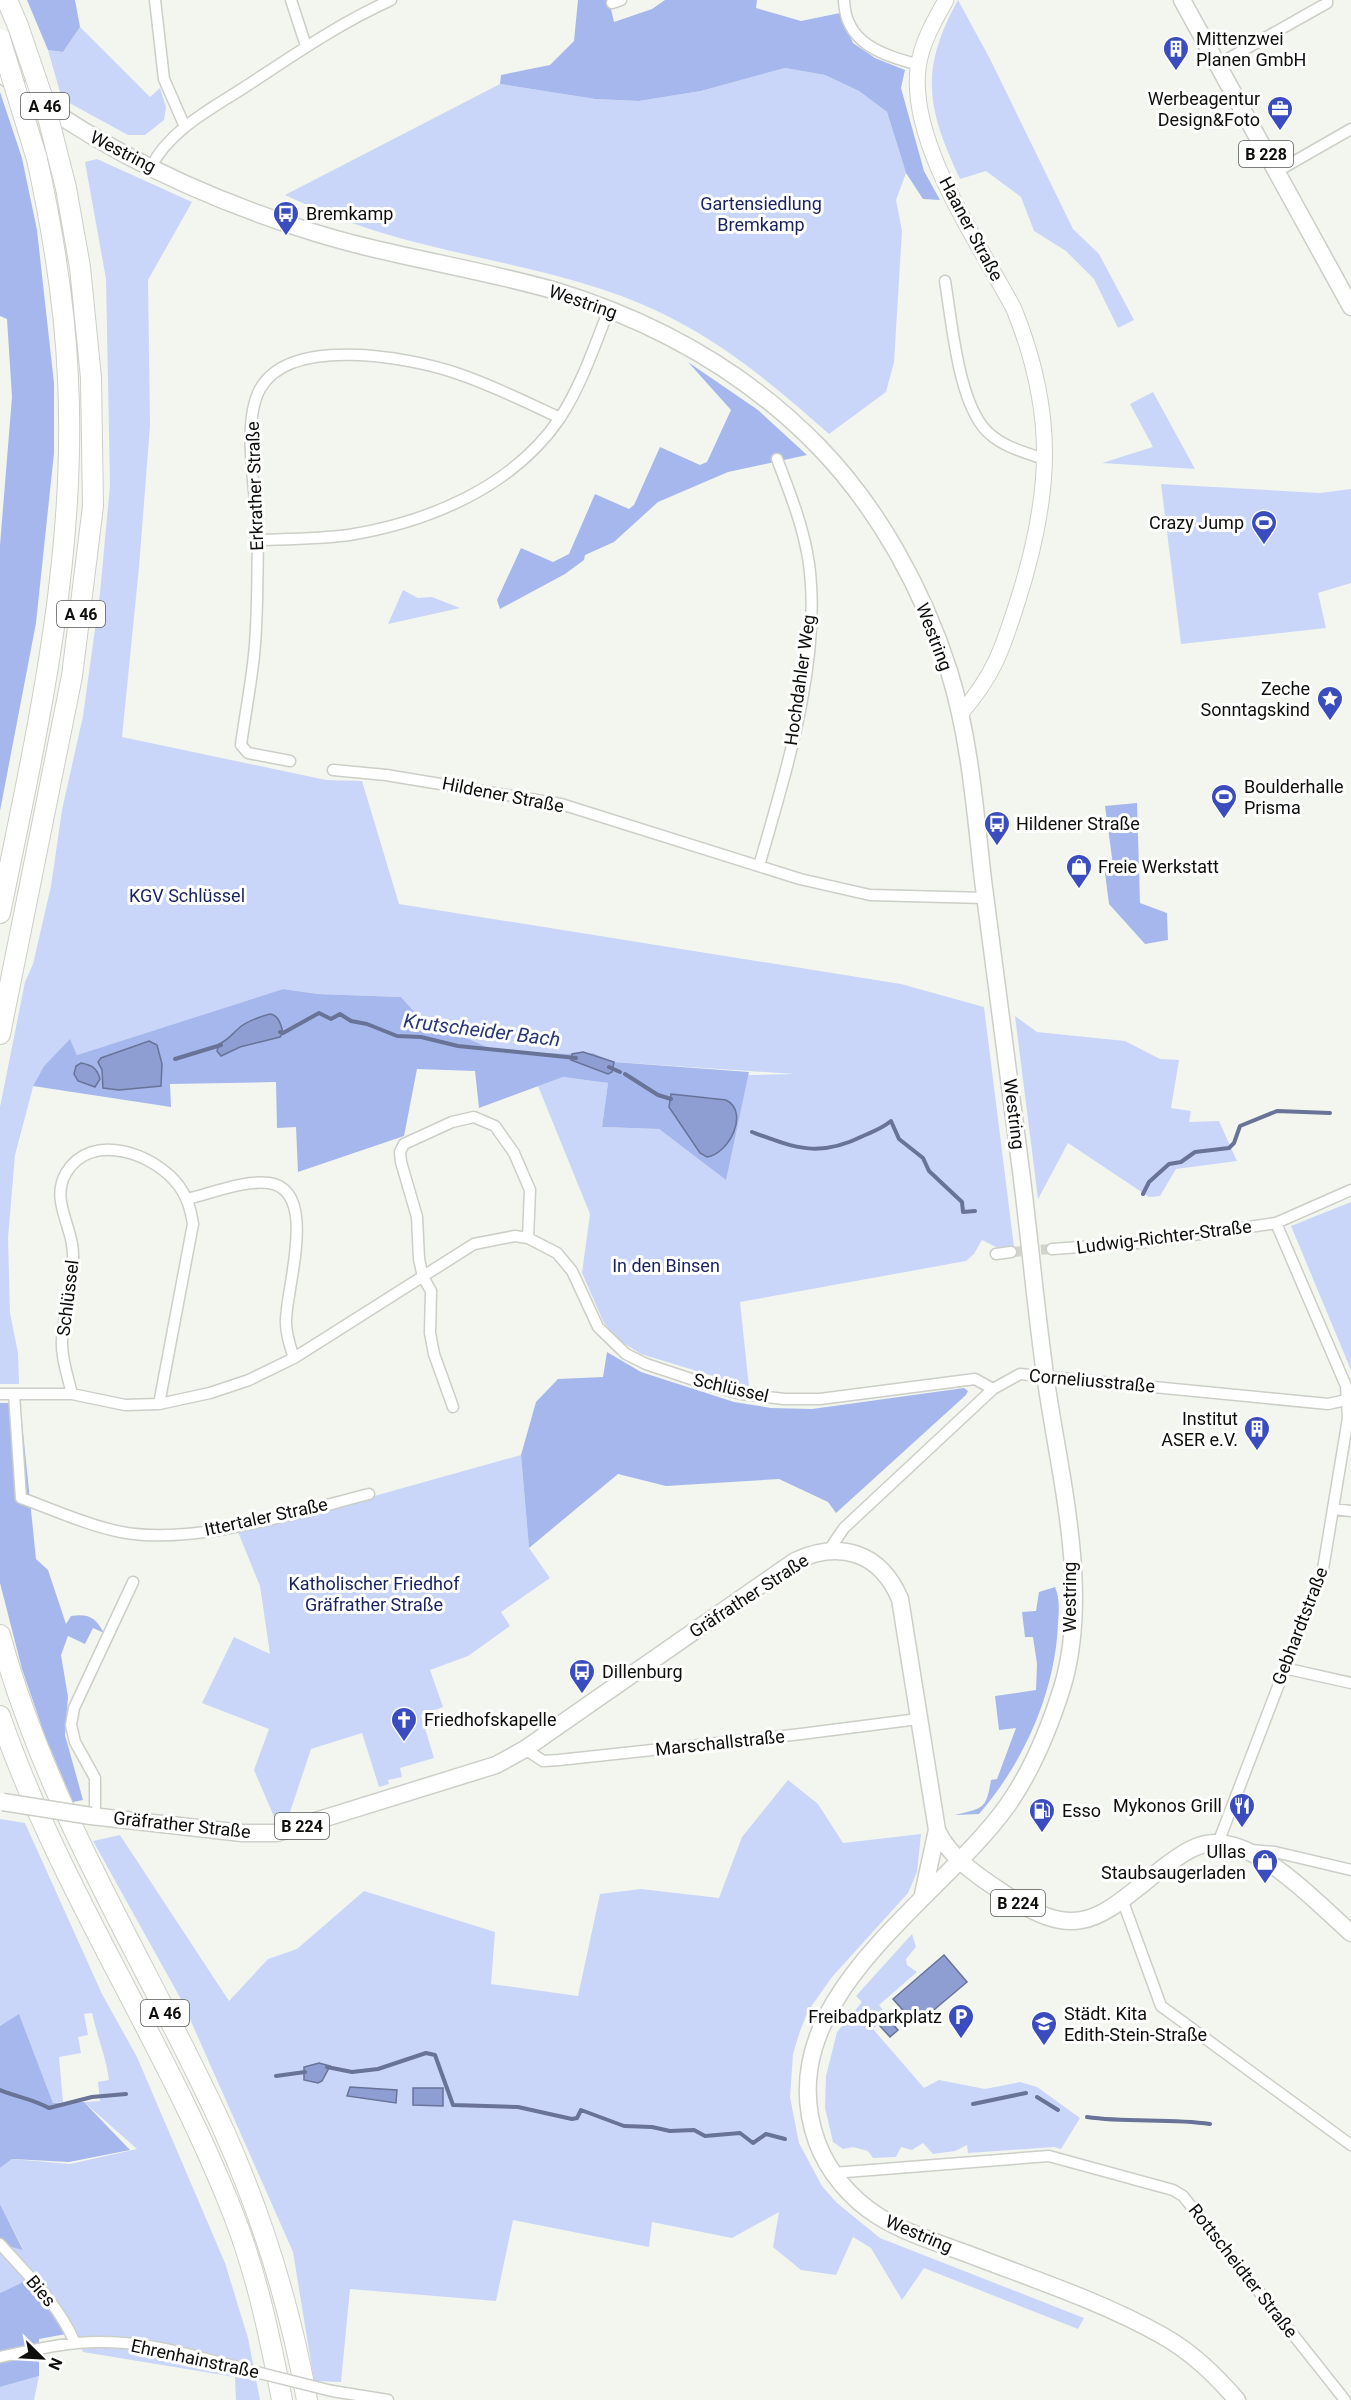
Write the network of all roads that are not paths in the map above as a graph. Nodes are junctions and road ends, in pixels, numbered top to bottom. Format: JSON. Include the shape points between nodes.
{"nodes":[{"id":1,"x":7,"y":0,"type":"edge"},
{"id":2,"x":155,"y":0,"type":"edge"},
{"id":3,"x":291,"y":0,"type":"edge"},
{"id":4,"x":391,"y":0,"type":"edge"},
{"id":5,"x":844,"y":0,"type":"edge"},
{"id":6,"x":946,"y":0,"type":"edge"},
{"id":7,"x":1182,"y":0,"type":"edge"},
{"id":8,"x":1327,"y":0,"type":"edge"},
{"id":9,"x":0,"y":39,"type":"edge"},
{"id":10,"x":306,"y":46,"type":"junction"},
{"id":11,"x":919,"y":65,"type":"junction"},
{"id":12,"x":1217,"y":65,"type":"junction"},
{"id":13,"x":0,"y":73,"type":"edge"},
{"id":14,"x":185,"y":127,"type":"junction"},
{"id":15,"x":1351,"y":129,"type":"edge"},
{"id":16,"x":151,"y":167,"type":"junction"},
{"id":17,"x":1276,"y":172,"type":"junction"},
{"id":18,"x":945,"y":281,"type":"dead end"},
{"id":19,"x":1351,"y":307,"type":"edge"},
{"id":20,"x":609,"y":309,"type":"junction"},
{"id":21,"x":560,"y":418,"type":"junction"},
{"id":22,"x":777,"y":459,"type":"dead end"},
{"id":23,"x":1046,"y":460,"type":"junction"},
{"id":24,"x":258,"y":540,"type":"junction"},
{"id":25,"x":961,"y":713,"type":"junction"},
{"id":26,"x":290,"y":761,"type":"dead end"},
{"id":27,"x":333,"y":770,"type":"dead end"},
{"id":28,"x":759,"y":866,"type":"junction"},
{"id":29,"x":985,"y":898,"type":"junction"},
{"id":30,"x":0,"y":913,"type":"edge"},
{"id":31,"x":0,"y":1034,"type":"edge"},
{"id":32,"x":1351,"y":1190,"type":"edge"},
{"id":33,"x":187,"y":1199,"type":"junction"},
{"id":34,"x":1276,"y":1223,"type":"junction"},
{"id":35,"x":528,"y":1238,"type":"junction"},
{"id":36,"x":1052,"y":1249,"type":"tunnel mouth"},
{"id":37,"x":1011,"y":1252,"type":"tunnel mouth"},
{"id":38,"x":996,"y":1254,"type":"dead end"},
{"id":39,"x":423,"y":1277,"type":"junction"},
{"id":40,"x":294,"y":1358,"type":"junction"},
{"id":41,"x":1045,"y":1377,"type":"junction"},
{"id":42,"x":993,"y":1389,"type":"junction"},
{"id":43,"x":1,"y":1394,"type":"edge"},
{"id":44,"x":14,"y":1394,"type":"junction"},
{"id":45,"x":72,"y":1394,"type":"junction"},
{"id":46,"x":1349,"y":1399,"type":"edge"},
{"id":47,"x":159,"y":1404,"type":"junction"},
{"id":48,"x":453,"y":1407,"type":"dead end"},
{"id":49,"x":369,"y":1494,"type":"dead end"},
{"id":50,"x":1334,"y":1509,"type":"junction"},
{"id":51,"x":1351,"y":1511,"type":"edge"},
{"id":52,"x":829,"y":1550,"type":"junction"},
{"id":53,"x":133,"y":1582,"type":"dead end"},
{"id":54,"x":0,"y":1635,"type":"edge"},
{"id":55,"x":1284,"y":1668,"type":"junction"},
{"id":56,"x":1351,"y":1683,"type":"edge"},
{"id":57,"x":0,"y":1716,"type":"edge"},
{"id":58,"x":918,"y":1719,"type":"junction"},
{"id":59,"x":525,"y":1749,"type":"junction"},
{"id":60,"x":2,"y":1802,"type":"edge"},
{"id":61,"x":93,"y":1816,"type":"junction"},
{"id":62,"x":937,"y":1830,"type":"junction"},
{"id":63,"x":1218,"y":1843,"type":"junction"},
{"id":64,"x":1244,"y":1849,"type":"junction"},
{"id":65,"x":959,"y":1858,"type":"junction"},
{"id":66,"x":1351,"y":1870,"type":"edge"},
{"id":67,"x":922,"y":1898,"type":"junction"},
{"id":68,"x":1122,"y":1899,"type":"junction"},
{"id":69,"x":1351,"y":1933,"type":"edge"},
{"id":70,"x":1351,"y":2145,"type":"edge"},
{"id":71,"x":833,"y":2173,"type":"junction"},
{"id":72,"x":0,"y":2244,"type":"edge"},
{"id":73,"x":75,"y":2343,"type":"junction"},
{"id":74,"x":0,"y":2357,"type":"edge"},
{"id":75,"x":357,"y":2398,"type":"edge"},
{"id":76,"x":282,"y":2400,"type":"edge"},
{"id":77,"x":307,"y":2400,"type":"edge"},
{"id":78,"x":388,"y":2400,"type":"edge"},
{"id":79,"x":1237,"y":2400,"type":"edge"},
{"id":80,"x":1345,"y":2400,"type":"edge"}],
"edges":[{"from":1,"to":31,"type":"highway","number":"A 46","bridge":true,"via":[[45,105],[80,267],[91,378],[93,506],[72,676]]},
{"from":2,"to":14,"type":"street","via":[[164,78]]},
{"from":3,"to":10,"type":"street"},
{"from":4,"to":10,"type":"street"},
{"from":5,"to":11,"type":"street","via":[[856,36],[881,54]]},
{"from":6,"to":11,"type":"main road","name":"Haaner Straße"},
{"from":7,"to":12,"type":"main road","number":"B 228"},
{"from":8,"to":12,"type":"street"},
{"from":9,"to":30,"type":"highway","number":"A 46","bridge":true,"via":[[37,159],[50,221],[64,314],[68,381],[66,524],[61,580],[47,675]]},
{"from":10,"to":14,"type":"street"},
{"from":11,"to":23,"type":"main road","name":"Haaner Straße","via":[[918,99],[929,143],[944,180],[1023,331],[1040,388]]},
{"from":12,"to":17,"type":"main road","number":"B 228"},
{"from":13,"to":16,"type":"main road","name":"Westring","via":[[74,127]]},
{"from":14,"to":16,"type":"street","via":[[159,152]]},
{"from":15,"to":17,"type":"street"},
{"from":16,"to":20,"type":"main road","name":"Westring","via":[[241,207],[309,231],[552,290]]},
{"from":17,"to":19,"type":"main road","number":"B 228"},
{"from":18,"to":23,"type":"street","via":[[957,358],[974,413],[999,441]]},
{"from":20,"to":21,"type":"street"},
{"from":20,"to":25,"type":"main road","name":"Westring","via":[[685,343],[720,364],[789,418],[842,472],[899,555],[932,624]]},
{"from":21,"to":24,"type":"street","via":[[540,444],[503,476],[425,516],[348,535]]},
{"from":21,"to":24,"type":"street","name":"Erkrather Straße","via":[[486,384],[416,363],[337,356],[291,361],[260,388],[251,418]]},
{"from":22,"to":28,"type":"street","name":"Hochdahler Weg","via":[[795,505],[809,564],[811,619],[799,716]]},
{"from":23,"to":25,"type":"main road","name":"Haaner Straße","via":[[1033,552],[1002,651],[984,686]]},
{"from":24,"to":26,"type":"street","name":"Erkrather Straße","via":[[254,656],[241,745],[248,753]]},
{"from":25,"to":29,"type":"main road","name":"Westring"},
{"from":27,"to":28,"type":"street","name":"Hildener Straße","via":[[398,776],[561,804]]},
{"from":28,"to":29,"type":"street","name":"Hildener Straße","via":[[870,895]]},
{"from":29,"to":41,"type":"main road","name":"Westring"},
{"from":32,"to":34,"type":"street","name":"Ludwig-Richter-Straße"},
{"from":33,"to":40,"type":"street","via":[[267,1183],[283,1189],[290,1197],[295,1213],[296,1257],[285,1323]]},
{"from":33,"to":45,"type":"street","name":"Schlüssel","via":[[160,1166],[128,1152],[98,1150],[85,1154],[66,1173],[60,1198],[72,1241],[73,1268],[62,1342]]},
{"from":33,"to":47,"type":"street","name":"Schlüssel","via":[[193,1224]]},
{"from":34,"to":36,"type":"street","name":"Ludwig-Richter-Straße"},
{"from":34,"to":46,"type":"street","name":"Ludwig-Richter-Straße"},
{"from":35,"to":39,"type":"street","name":"Schlüssel","via":[[515,1236],[474,1244]]},
{"from":35,"to":39,"type":"street","via":[[530,1190],[505,1137],[474,1117],[453,1122],[410,1139],[400,1152],[414,1204]]},
{"from":35,"to":42,"type":"street","name":"Schlüssel","via":[[557,1252],[572,1271],[598,1327],[612,1343],[656,1367],[742,1394],[784,1399],[820,1399],[975,1379]]},
{"from":37,"to":38,"type":"street"},
{"from":39,"to":40,"type":"street","name":"Schlüssel"},
{"from":39,"to":48,"type":"street","via":[[430,1291],[434,1354]]},
{"from":40,"to":47,"type":"street","name":"Schlüssel","via":[[249,1380]]},
{"from":41,"to":42,"type":"street","name":"Corneliusstraße","via":[[1020,1374]]},
{"from":41,"to":46,"type":"street","name":"Corneliusstraße","via":[[1328,1404]]},
{"from":41,"to":65,"type":"main road","name":"Westring","via":[[1073,1590],[1066,1674],[1027,1774],[1003,1812]]},
{"from":42,"to":52,"type":"street","name":"Corneliusstraße","via":[[844,1528]]},
{"from":43,"to":44,"type":"street","name":"Schlüssel"},
{"from":44,"to":45,"type":"street","name":"Schlüssel"},
{"from":44,"to":49,"type":"street","name":"Ittertaler Straße","via":[[21,1498],[121,1532],[210,1531]]},
{"from":45,"to":47,"type":"street","name":"Schlüssel","via":[[125,1405]]},
{"from":46,"to":50,"type":"street","name":"Gebhardtstraße"},
{"from":50,"to":51,"type":"street"},
{"from":50,"to":55,"type":"street","name":"Gebhardtstraße","via":[[1323,1569]]},
{"from":52,"to":58,"type":"main road","name":"Gräfrather Straße","number":"B 224","via":[[861,1556],[892,1581],[900,1599]]},
{"from":52,"to":59,"type":"main road","name":"Gräfrather Straße","number":"B 224","via":[[795,1561]]},
{"from":53,"to":61,"type":"street","via":[[74,1708],[71,1725],[75,1742],[95,1778]]},
{"from":54,"to":77,"type":"highway","number":"A 46","via":[[38,1749],[69,1823],[209,2102],[256,2210],[282,2283]]},
{"from":55,"to":56,"type":"street"},
{"from":55,"to":63,"type":"street","name":"Gebhardtstraße"},
{"from":57,"to":76,"type":"highway","number":"A 46","via":[[42,1822],[175,2086],[234,2217],[257,2287]]},
{"from":58,"to":59,"type":"street","name":"Marschallstraße","via":[[559,1760],[543,1761]]},
{"from":58,"to":62,"type":"main road","name":"Gräfrather Straße","number":"B 224"},
{"from":59,"to":61,"type":"main road","name":"Gräfrather Straße","number":"B 224","via":[[496,1765],[277,1833],[242,1833]]},
{"from":60,"to":61,"type":"main road","name":"Gräfrather Straße","number":"B 224","bridge":true},
{"from":62,"to":65,"type":"main road","name":"Gräfrather Straße","number":"B 224","via":[[942,1843]]},
{"from":62,"to":67,"type":"main road"},
{"from":63,"to":64,"type":"main road","name":"Gräfrather Straße","number":"B 224"},
{"from":63,"to":68,"type":"main road","name":"Gräfrather Straße","number":"B 224","via":[[1187,1852]]},
{"from":64,"to":66,"type":"street","via":[[1275,1852]]},
{"from":64,"to":69,"type":"main road","name":"Gräfrather Straße","number":"B 224","via":[[1272,1866]]},
{"from":65,"to":67,"type":"main road","name":"Westring"},
{"from":65,"to":68,"type":"main road","name":"Gräfrather Straße","number":"B 224","via":[[995,1888],[1048,1919],[1088,1920]]},
{"from":67,"to":71,"type":"main road","name":"Westring","via":[[841,1990],[819,2031],[810,2062],[808,2093],[817,2141]]},
{"from":68,"to":70,"type":"street","via":[[1161,2006]]},
{"from":71,"to":79,"type":"main road","name":"Westring","via":[[874,2214],[897,2226],[1117,2314],[1169,2340],[1207,2367]]},
{"from":71,"to":80,"type":"street","name":"Rottscheidter Straße","via":[[1049,2156],[1173,2190],[1184,2196]]},
{"from":72,"to":73,"type":"street","name":"Bies","via":[[51,2302]]},
{"from":73,"to":74,"type":"street","name":"Ehrenhainstraße"},
{"from":73,"to":75,"type":"street","name":"Ehrenhainstraße","bridge":true,"via":[[140,2344]]},
{"from":75,"to":78,"type":"street","name":"Ehrenhainstraße"}]}
